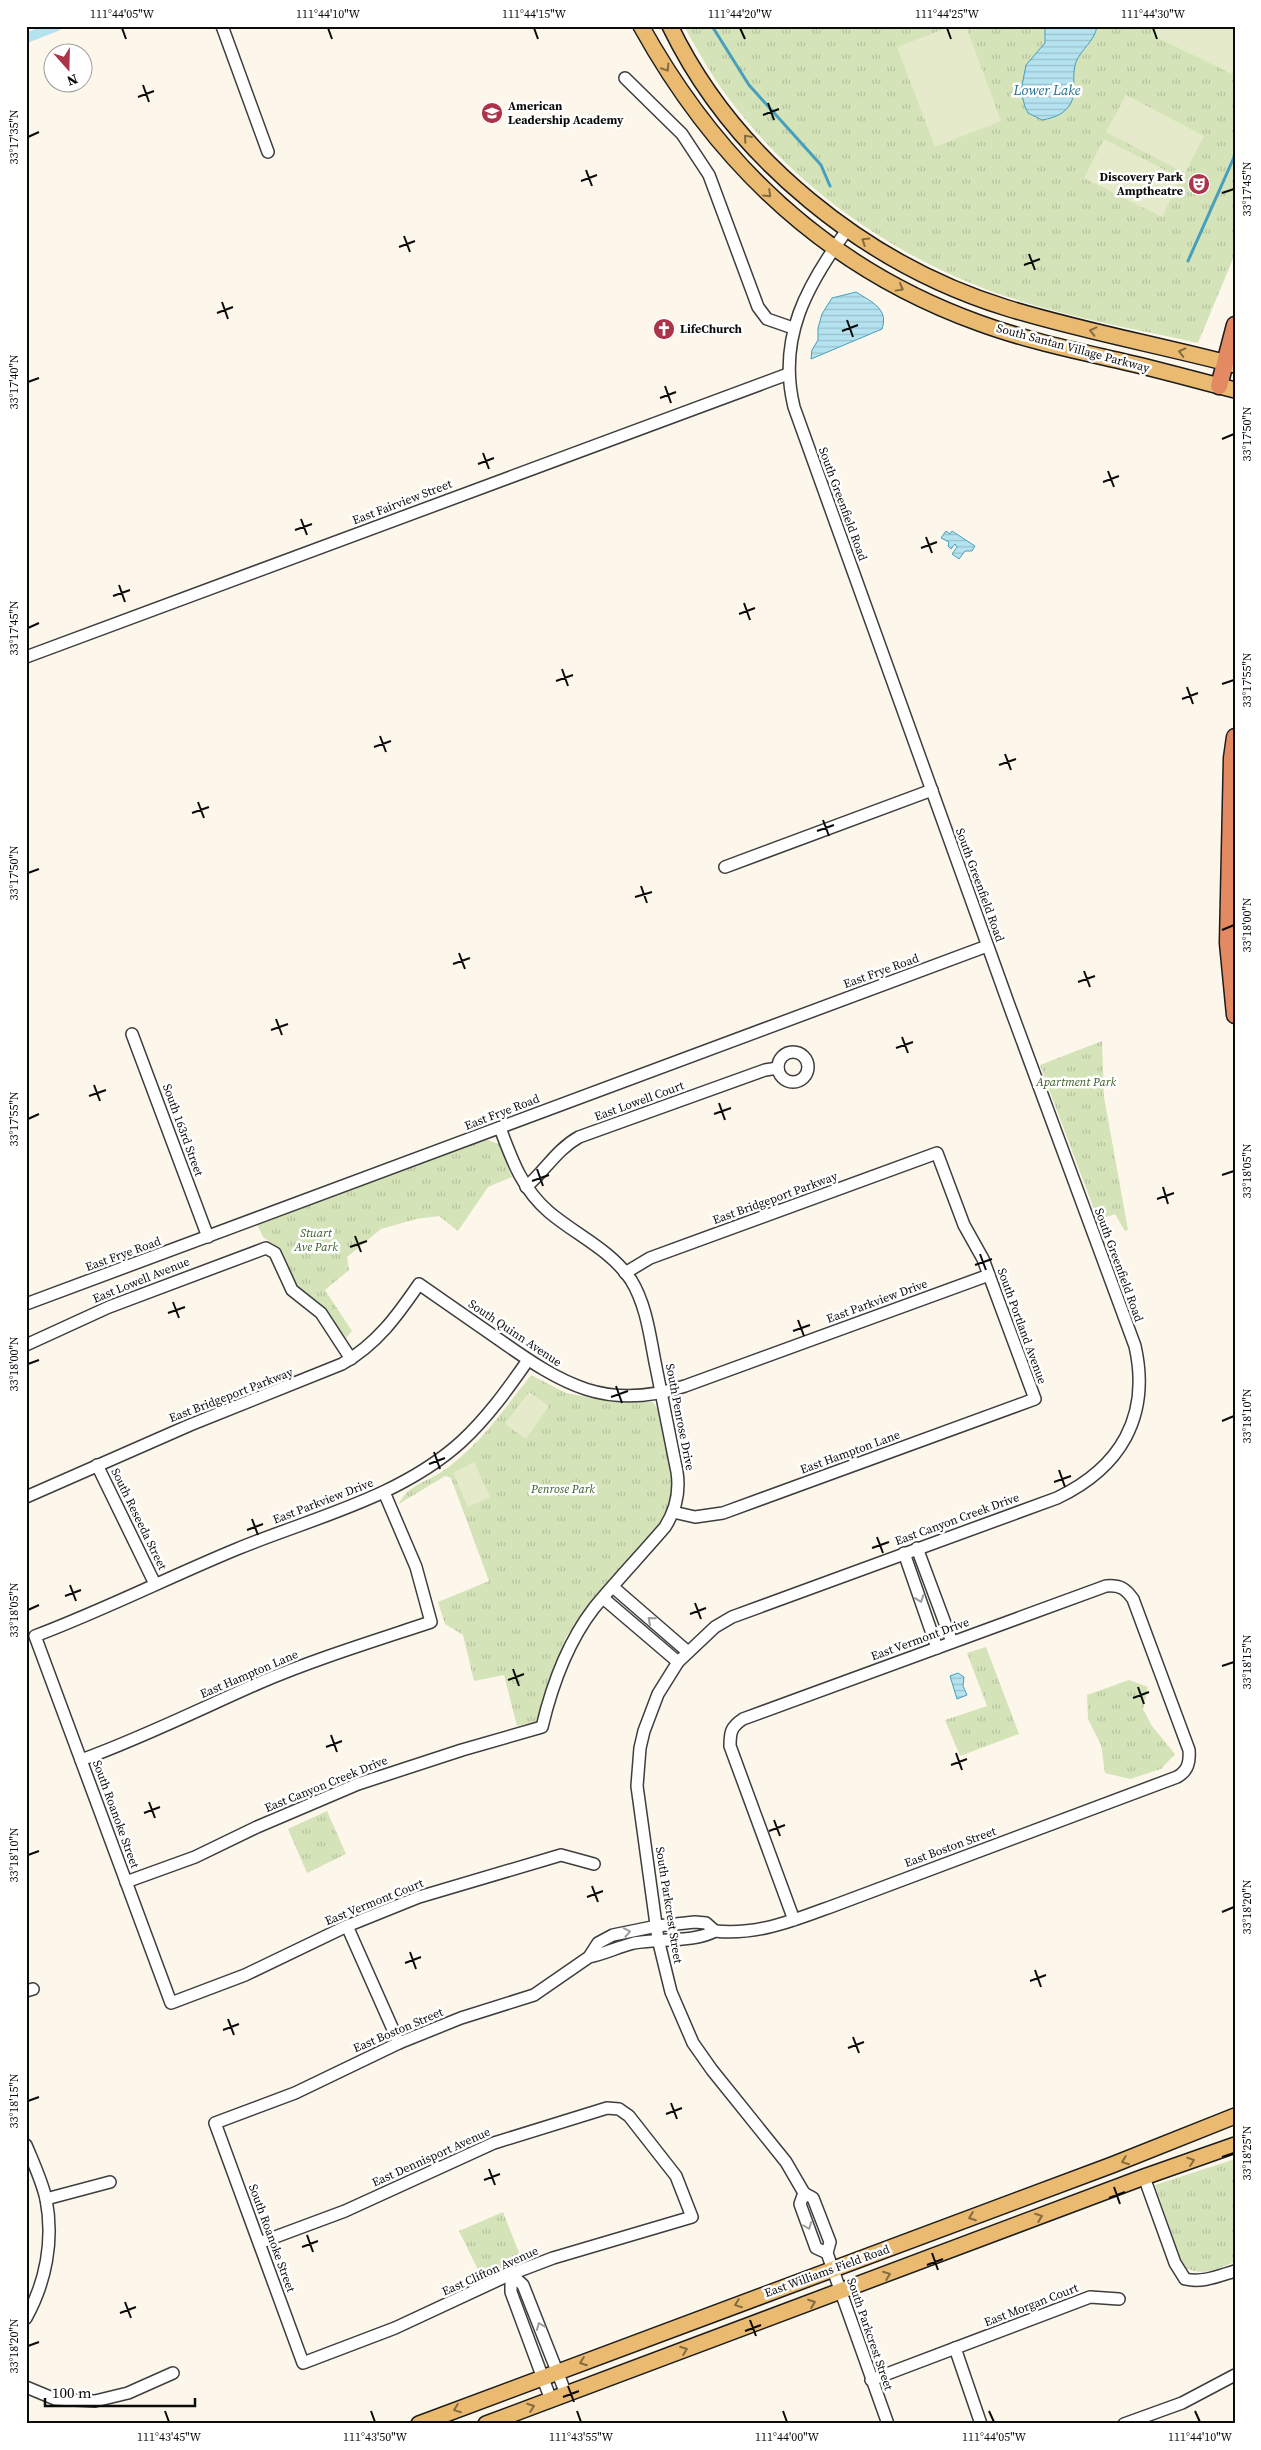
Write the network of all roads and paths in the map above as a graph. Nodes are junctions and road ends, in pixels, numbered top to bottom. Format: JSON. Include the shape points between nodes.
{"nodes":[{"id":1,"x":222,"y":26,"type":"edge"},
{"id":2,"x":641,"y":26,"type":"edge"},
{"id":3,"x":670,"y":26,"type":"edge"},
{"id":4,"x":625,"y":78,"type":"dead end"},
{"id":5,"x":268,"y":152,"type":"dead end"},
{"id":6,"x":847,"y":230,"type":"junction"},
{"id":7,"x":834,"y":248,"type":"junction"},
{"id":8,"x":1235,"y":325,"type":"edge"},
{"id":9,"x":793,"y":328,"type":"junction"},
{"id":10,"x":1230,"y":364,"type":"edge"},
{"id":11,"x":788,"y":374,"type":"junction"},
{"id":12,"x":1219,"y":386,"type":"junction"},
{"id":13,"x":1235,"y":390,"type":"edge"},
{"id":14,"x":26,"y":657,"type":"edge"},
{"id":15,"x":1235,"y":737,"type":"edge"},
{"id":16,"x":932,"y":790,"type":"junction"},
{"id":17,"x":724,"y":867,"type":"dead end"},
{"id":18,"x":988,"y":946,"type":"junction"},
{"id":19,"x":1235,"y":1015,"type":"edge"},
{"id":20,"x":132,"y":1034,"type":"dead end"},
{"id":21,"x":778,"y":1068,"type":"dead end"},
{"id":22,"x":500,"y":1128,"type":"junction"},
{"id":23,"x":937,"y":1153,"type":"joint"},
{"id":24,"x":526,"y":1187,"type":"junction"},
{"id":25,"x":208,"y":1237,"type":"junction"},
{"id":26,"x":625,"y":1273,"type":"junction"},
{"id":27,"x":989,"y":1275,"type":"junction"},
{"id":28,"x":419,"y":1284,"type":"joint"},
{"id":29,"x":26,"y":1304,"type":"edge"},
{"id":30,"x":26,"y":1345,"type":"edge"},
{"id":31,"x":351,"y":1359,"type":"junction"},
{"id":32,"x":528,"y":1360,"type":"junction"},
{"id":33,"x":661,"y":1393,"type":"junction"},
{"id":34,"x":1034,"y":1399,"type":"joint"},
{"id":35,"x":1121,"y":1449,"type":"joint"},
{"id":36,"x":97,"y":1465,"type":"junction"},
{"id":37,"x":384,"y":1492,"type":"junction"},
{"id":38,"x":26,"y":1498,"type":"edge"},
{"id":39,"x":673,"y":1512,"type":"junction"},
{"id":40,"x":918,"y":1548,"type":"junction"},
{"id":41,"x":904,"y":1553,"type":"junction"},
{"id":42,"x":155,"y":1584,"type":"junction"},
{"id":43,"x":613,"y":1587,"type":"junction"},
{"id":44,"x":603,"y":1598,"type":"junction"},
{"id":45,"x":36,"y":1636,"type":"joint"},
{"id":46,"x":952,"y":1642,"type":"junction"},
{"id":47,"x":937,"y":1648,"type":"junction"},
{"id":48,"x":688,"y":1652,"type":"junction"},
{"id":49,"x":678,"y":1662,"type":"junction"},
{"id":50,"x":542,"y":1727,"type":"joint"},
{"id":51,"x":81,"y":1760,"type":"junction"},
{"id":52,"x":1188,"y":1766,"type":"joint"},
{"id":53,"x":594,"y":1864,"type":"dead end"},
{"id":54,"x":126,"y":1882,"type":"junction"},
{"id":55,"x":794,"y":1920,"type":"junction"},
{"id":56,"x":347,"y":1926,"type":"junction"},
{"id":57,"x":657,"y":1926,"type":"junction"},
{"id":58,"x":715,"y":1931,"type":"junction"},
{"id":59,"x":658,"y":1939,"type":"junction"},
{"id":60,"x":588,"y":1957,"type":"junction"},
{"id":61,"x":171,"y":2003,"type":"joint"},
{"id":62,"x":399,"y":2043,"type":"junction"},
{"id":63,"x":1235,"y":2116,"type":"edge"},
{"id":64,"x":215,"y":2123,"type":"joint"},
{"id":65,"x":26,"y":2145,"type":"edge"},
{"id":66,"x":1235,"y":2146,"type":"edge"},
{"id":67,"x":1144,"y":2177,"type":"junction"},
{"id":68,"x":110,"y":2182,"type":"dead end"},
{"id":69,"x":46,"y":2199,"type":"junction"},
{"id":70,"x":692,"y":2217,"type":"joint"},
{"id":71,"x":259,"y":2243,"type":"junction"},
{"id":72,"x":832,"y":2269,"type":"junction"},
{"id":73,"x":1235,"y":2271,"type":"edge"},
{"id":74,"x":510,"y":2274,"type":"junction"},
{"id":75,"x":841,"y":2292,"type":"junction"},
{"id":76,"x":1119,"y":2299,"type":"dead end"},
{"id":77,"x":26,"y":2318,"type":"edge"},
{"id":78,"x":955,"y":2348,"type":"junction"},
{"id":79,"x":303,"y":2363,"type":"joint"},
{"id":80,"x":558,"y":2371,"type":"junction"},
{"id":81,"x":173,"y":2373,"type":"dead end"},
{"id":82,"x":1235,"y":2375,"type":"edge"},
{"id":83,"x":543,"y":2377,"type":"junction"},
{"id":84,"x":871,"y":2380,"type":"junction"},
{"id":85,"x":26,"y":2387,"type":"edge"},
{"id":86,"x":566,"y":2394,"type":"junction"},
{"id":87,"x":551,"y":2400,"type":"junction"},
{"id":88,"x":419,"y":2424,"type":"edge"},
{"id":89,"x":486,"y":2424,"type":"edge"},
{"id":90,"x":888,"y":2424,"type":"edge"},
{"id":91,"x":981,"y":2424,"type":"edge"},
{"id":92,"x":1124,"y":2424,"type":"edge"}],
"edges":[{"from":1,"to":5,"type":"street"},
{"from":2,"to":7,"type":"main road","name":"South Santan Village Parkway","one_way":true,"via":[[677,85],[727,151],[779,204]]},
{"from":6,"to":3,"type":"main road","name":"South Santan Village Parkway","one_way":true,"via":[[794,186],[748,140],[704,86]]},
{"from":4,"to":9,"type":"street","via":[[682,134],[709,175],[758,307],[767,319]]},
{"from":6,"to":7,"type":"street","name":"South Greenfield Road"},
{"from":10,"to":6,"type":"main road","name":"South Santan Village Parkway","one_way":true,"via":[[1006,308],[941,283]]},
{"from":7,"to":9,"type":"street","name":"South Greenfield Road"},
{"from":7,"to":12,"type":"main road","name":"South Santan Village Parkway","one_way":true,"via":[[934,306],[980,323],[1041,342]]},
{"from":8,"to":10,"type":"highway"},
{"from":9,"to":11,"type":"street","name":"South Greenfield Road"},
{"from":10,"to":12,"type":"highway"},
{"from":11,"to":14,"type":"street","name":"East Fairview Street"},
{"from":11,"to":16,"type":"street","name":"South Greenfield Road","via":[[801,430]]},
{"from":12,"to":13,"type":"main road","name":"South Santan Village Parkway"},
{"from":15,"to":19,"type":"highway","via":[[1228,943]]},
{"from":16,"to":17,"type":"street"},
{"from":16,"to":18,"type":"street","name":"South Greenfield Road"},
{"from":18,"to":22,"type":"street","name":"East Frye Road"},
{"from":18,"to":35,"type":"street","name":"South Greenfield Road","via":[[1135,1346],[1139,1366],[1138,1393],[1134,1416]]},
{"from":20,"to":25,"type":"street","name":"South 163rd Street"},
{"from":21,"to":24,"type":"street","name":"East Lowell Court","via":[[579,1137],[560,1150],[537,1179]]},
{"from":22,"to":24,"type":"street","name":"South Penrose Drive","via":[[514,1167]]},
{"from":22,"to":25,"type":"street","name":"East Frye Road"},
{"from":23,"to":26,"type":"street","name":"East Bridgeport Parkway","via":[[650,1258]]},
{"from":23,"to":27,"type":"street","name":"South Portland Avenue","via":[[964,1225]]},
{"from":24,"to":26,"type":"street","name":"South Penrose Drive","via":[[550,1213],[607,1254]]},
{"from":25,"to":29,"type":"street","name":"East Frye Road"},
{"from":26,"to":33,"type":"street","name":"South Penrose Drive","via":[[645,1312]]},
{"from":27,"to":33,"type":"street","name":"East Parkview Drive"},
{"from":27,"to":34,"type":"street","name":"South Portland Avenue"},
{"from":28,"to":31,"type":"street","name":"East Bridgeport Parkway","via":[[380,1336]]},
{"from":28,"to":32,"type":"street","name":"South Quinn Avenue"},
{"from":30,"to":31,"type":"street","name":"East Lowell Avenue","via":[[109,1307],[268,1248],[275,1253],[289,1287],[321,1313]]},
{"from":31,"to":36,"type":"street","name":"East Bridgeport Parkway"},
{"from":32,"to":33,"type":"street","name":"South Quinn Avenue","via":[[560,1380],[597,1393],[623,1396]]},
{"from":32,"to":37,"type":"street","name":"East Parkview Drive","via":[[492,1410],[460,1443],[424,1470]]},
{"from":33,"to":39,"type":"street","name":"South Penrose Drive","via":[[678,1478]]},
{"from":34,"to":39,"type":"street","name":"East Hampton Lane","via":[[723,1513],[695,1517]]},
{"from":35,"to":40,"type":"street","name":"East Canyon Creek Drive","via":[[1074,1490]]},
{"from":36,"to":38,"type":"street","name":"East Bridgeport Parkway"},
{"from":36,"to":42,"type":"street","name":"South Reseeda Street"},
{"from":37,"to":42,"type":"street","name":"East Parkview Drive"},
{"from":37,"to":51,"type":"street","name":"East Hampton Lane","via":[[416,1567],[431,1622],[320,1659],[144,1737]]},
{"from":39,"to":43,"type":"street","name":"South Penrose Drive","via":[[665,1527]]},
{"from":40,"to":41,"type":"street","name":"East Canyon Creek Drive"},
{"from":40,"to":46,"type":"street"},
{"from":41,"to":47,"type":"street","one_way":true},
{"from":41,"to":48,"type":"street","name":"East Canyon Creek Drive","via":[[750,1608],[715,1627]]},
{"from":42,"to":45,"type":"street","name":"East Parkview Drive","via":[[92,1615]]},
{"from":43,"to":44,"type":"street","name":"South Penrose Drive"},
{"from":48,"to":43,"type":"street","one_way":true},
{"from":44,"to":49,"type":"street"},
{"from":44,"to":50,"type":"street","name":"South Penrose Drive","via":[[582,1626],[561,1665]]},
{"from":45,"to":51,"type":"street","name":"South Roanoke Street"},
{"from":46,"to":47,"type":"street","name":"East Vermont Drive"},
{"from":46,"to":52,"type":"street","name":"East Vermont Drive","via":[[1106,1586],[1125,1588],[1133,1599],[1189,1750]]},
{"from":47,"to":55,"type":"street","name":"East Vermont Drive","via":[[743,1719],[730,1732],[730,1746]]},
{"from":48,"to":49,"type":"street","name":"South Parkcrest Street"},
{"from":49,"to":57,"type":"street","name":"South Parkcrest Street","via":[[648,1715],[638,1767],[637,1786]]},
{"from":50,"to":54,"type":"street","name":"East Canyon Creek Drive","via":[[358,1784],[195,1857]]},
{"from":51,"to":54,"type":"street","name":"South Roanoke Street"},
{"from":52,"to":55,"type":"street","name":"East Boston Street","via":[[1177,1777]]},
{"from":53,"to":56,"type":"street","name":"East Vermont Court","via":[[561,1855],[419,1897]]},
{"from":54,"to":61,"type":"street","name":"South Roanoke Street"},
{"from":55,"to":58,"type":"street","name":"East Boston Street","via":[[758,1931]]},
{"from":56,"to":61,"type":"street","name":"East Vermont Court","via":[[245,1975]]},
{"from":56,"to":62,"type":"street"},
{"from":57,"to":58,"type":"street","name":"East Boston Street","via":[[706,1923]]},
{"from":57,"to":59,"type":"street","name":"South Parkcrest Street"},
{"from":60,"to":57,"type":"street","name":"East Boston Street","one_way":true,"via":[[598,1943],[613,1935]]},
{"from":58,"to":59,"type":"street","name":"East Boston Street","via":[[704,1937]]},
{"from":59,"to":60,"type":"street","name":"East Boston Street"},
{"from":59,"to":72,"type":"street","name":"South Parkcrest Street","via":[[671,1992],[693,2043],[786,2162],[804,2193],[800,2204],[816,2248],[827,2253]]},
{"from":60,"to":62,"type":"street","name":"East Boston Street","via":[[534,1994]]},
{"from":62,"to":64,"type":"street","name":"East Boston Street","via":[[295,2093]]},
{"from":63,"to":72,"type":"main road","name":"East Williams Field Road","one_way":true},
{"from":64,"to":71,"type":"street","name":"South Roanoke Street"},
{"from":65,"to":69,"type":"street"},
{"from":67,"to":66,"type":"main road","name":"East Williams Field Road","one_way":true},
{"from":67,"to":73,"type":"street","via":[[1175,2263],[1186,2279],[1195,2282]]},
{"from":75,"to":67,"type":"main road","name":"East Williams Field Road","one_way":true},
{"from":68,"to":69,"type":"street"},
{"from":69,"to":77,"type":"street","via":[[50,2242],[44,2277]]},
{"from":70,"to":71,"type":"street","name":"East Dennisport Avenue","via":[[672,2169],[629,2116],[617,2108],[607,2108],[494,2143],[345,2210]]},
{"from":70,"to":74,"type":"street","name":"East Clifton Avenue","via":[[597,2244]]},
{"from":71,"to":79,"type":"street","name":"South Roanoke Street"},
{"from":72,"to":75,"type":"street","name":"South Parkcrest Street"},
{"from":72,"to":80,"type":"main road","name":"East Williams Field Road","one_way":true},
{"from":74,"to":79,"type":"street","name":"East Clifton Avenue","via":[[395,2328]]},
{"from":80,"to":74,"type":"street","one_way":true,"via":[[523,2285]]},
{"from":74,"to":83,"type":"street","via":[[511,2292]]},
{"from":75,"to":84,"type":"street","name":"South Parkcrest Street"},
{"from":86,"to":75,"type":"main road","name":"East Williams Field Road","one_way":true},
{"from":76,"to":78,"type":"street","name":"East Morgan Court","via":[[1090,2297]]},
{"from":78,"to":84,"type":"street","name":"East Morgan Court"},
{"from":78,"to":91,"type":"street"},
{"from":80,"to":83,"type":"main road","name":"East Williams Field Road"},
{"from":80,"to":86,"type":"street"},
{"from":81,"to":85,"type":"street","via":[[128,2393],[95,2401],[55,2400]]},
{"from":82,"to":92,"type":"street","via":[[1182,2403]]},
{"from":83,"to":87,"type":"street"},
{"from":83,"to":88,"type":"main road","name":"East Williams Field Road","one_way":true},
{"from":84,"to":90,"type":"street","name":"South Parkcrest Street"},
{"from":86,"to":87,"type":"main road","name":"East Williams Field Road"},
{"from":89,"to":87,"type":"main road","name":"East Williams Field Road","one_way":true}]}
